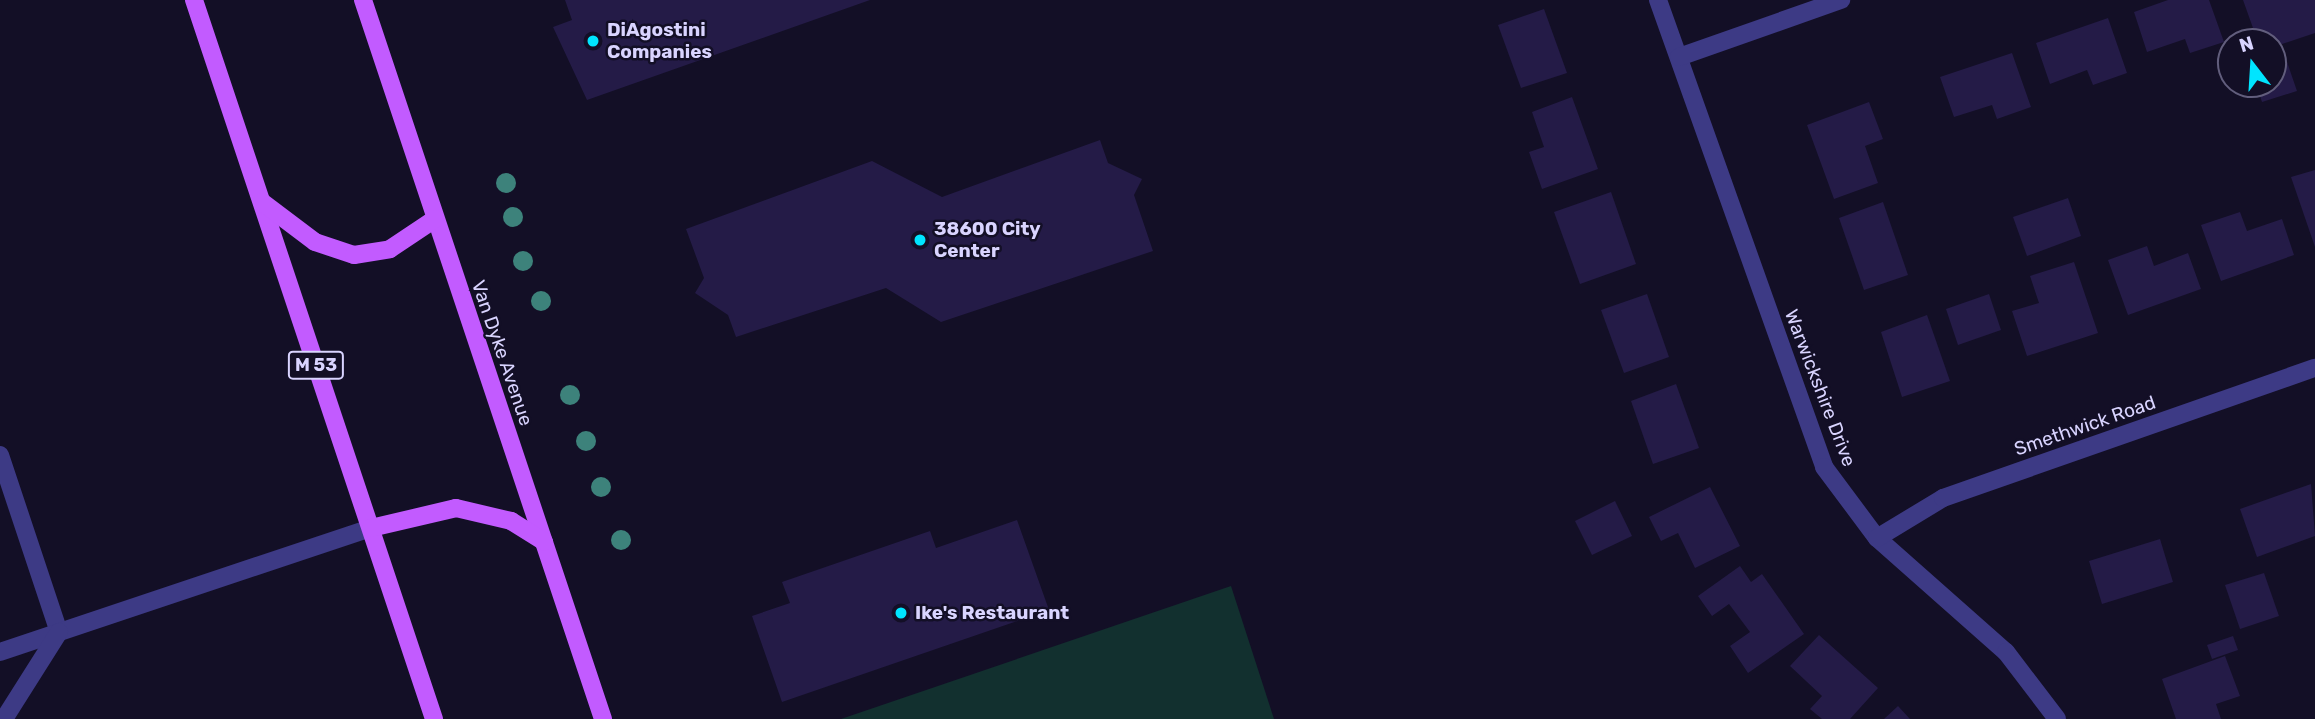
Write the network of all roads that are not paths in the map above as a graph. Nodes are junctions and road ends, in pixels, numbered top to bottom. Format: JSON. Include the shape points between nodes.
{"nodes":[{"id":1,"x":194,"y":0,"type":"edge"},
{"id":2,"x":363,"y":0,"type":"edge"},
{"id":3,"x":1658,"y":0,"type":"edge"},
{"id":4,"x":1842,"y":0,"type":"edge"},
{"id":5,"x":1679,"y":57,"type":"junction"},
{"id":6,"x":261,"y":201,"type":"junction"},
{"id":7,"x":435,"y":219,"type":"junction"},
{"id":8,"x":2315,"y":368,"type":"edge"},
{"id":9,"x":0,"y":455,"type":"edge"},
{"id":10,"x":371,"y":528,"type":"junction"},
{"id":11,"x":1877,"y":538,"type":"junction"},
{"id":12,"x":544,"y":542,"type":"junction"},
{"id":13,"x":60,"y":632,"type":"junction"},
{"id":14,"x":0,"y":652,"type":"edge"},
{"id":15,"x":4,"y":719,"type":"edge"},
{"id":16,"x":434,"y":719,"type":"edge"},
{"id":17,"x":603,"y":719,"type":"edge"},
{"id":18,"x":2057,"y":719,"type":"edge"}],
"edges":[{"from":1,"to":6,"type":"main road","number":"M 53"},
{"from":2,"to":7,"type":"main road","name":"Van Dyke Avenue"},
{"from":3,"to":5,"type":"street","name":"Warwickshire Drive"},
{"from":4,"to":5,"type":"street"},
{"from":5,"to":11,"type":"street","name":"Warwickshire Drive","via":[[1824,467]]},
{"from":6,"to":7,"type":"main road","via":[[315,242],[354,255],[390,249]]},
{"from":6,"to":10,"type":"main road","number":"M 53"},
{"from":7,"to":12,"type":"main road","name":"Van Dyke Avenue"},
{"from":8,"to":11,"type":"street","name":"Smethwick Road","via":[[1943,498]]},
{"from":9,"to":13,"type":"street"},
{"from":10,"to":12,"type":"main road","via":[[456,508],[512,521]]},
{"from":10,"to":13,"type":"street"},
{"from":10,"to":16,"type":"main road","number":"M 53"},
{"from":11,"to":18,"type":"street","name":"Warwickshire Drive","via":[[2006,652]]},
{"from":12,"to":17,"type":"main road","name":"Van Dyke Avenue"},
{"from":13,"to":14,"type":"street"},
{"from":13,"to":15,"type":"street"}]}
